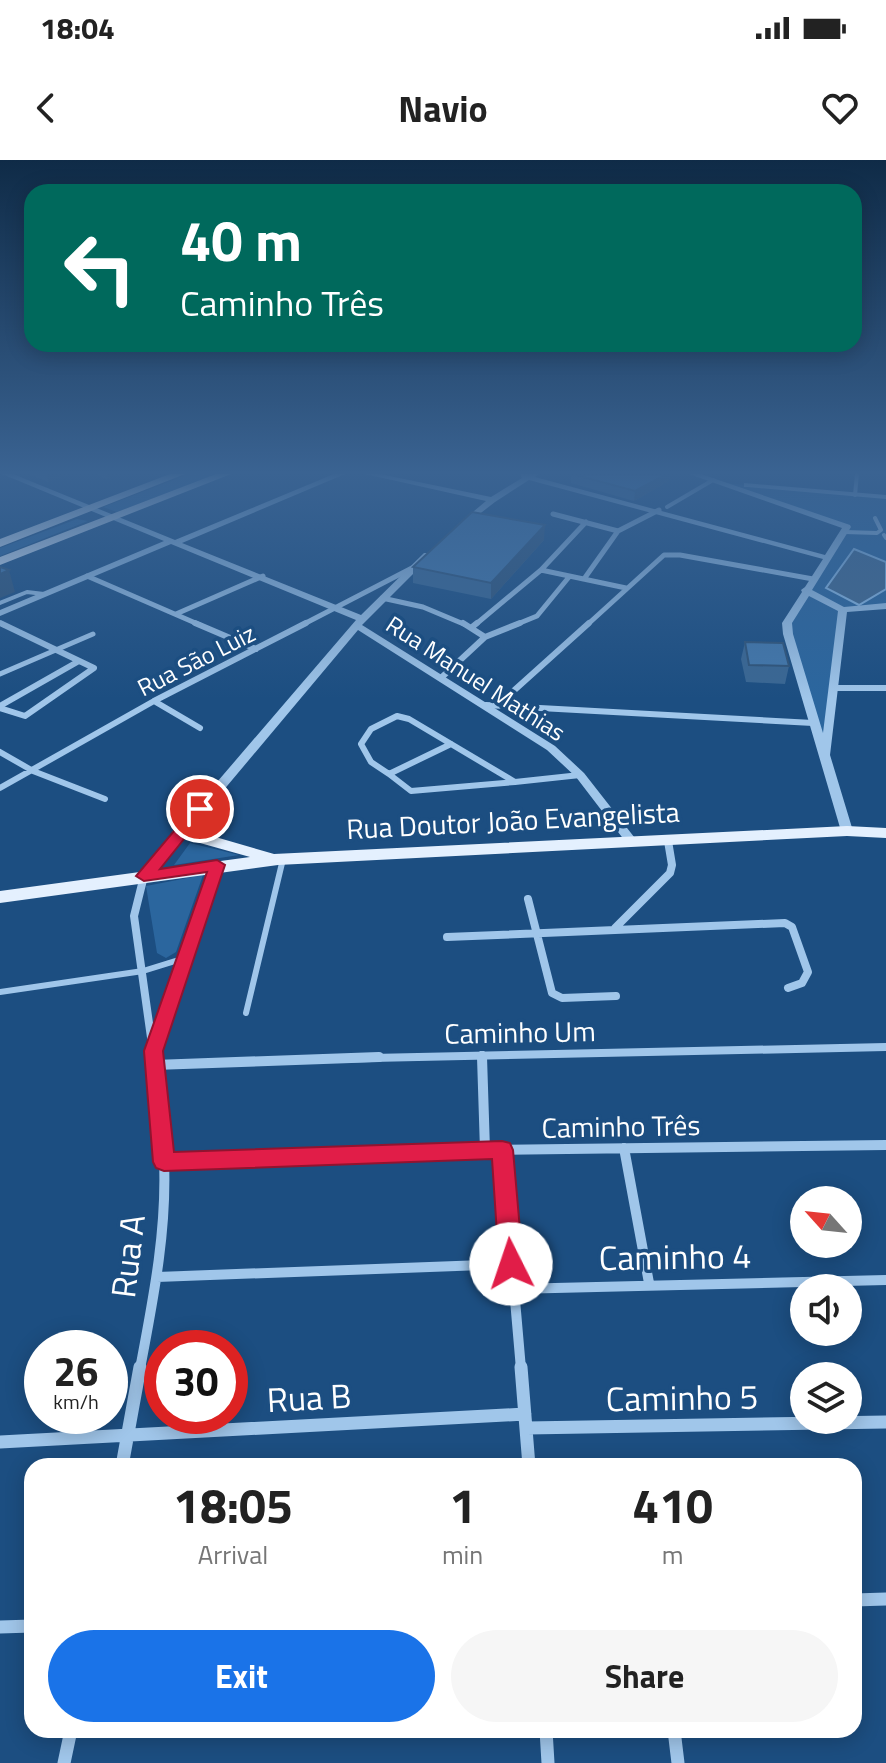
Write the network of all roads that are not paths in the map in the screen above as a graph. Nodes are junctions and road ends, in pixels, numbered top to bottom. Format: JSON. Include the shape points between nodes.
{"nodes":[{"id":1,"x":31,"y":549,"type":"edge"},
{"id":2,"x":156,"y":549,"type":"edge"},
{"id":3,"x":191,"y":549,"type":"edge"},
{"id":4,"x":435,"y":549,"type":"edge"},
{"id":5,"x":561,"y":549,"type":"edge"},
{"id":6,"x":605,"y":549,"type":"edge"},
{"id":7,"x":798,"y":549,"type":"edge"},
{"id":8,"x":834,"y":549,"type":"edge"},
{"id":9,"x":828,"y":558,"type":"junction"},
{"id":10,"x":0,"y":561,"type":"edge"},
{"id":11,"x":412,"y":568,"type":"junction"},
{"id":12,"x":541,"y":570,"type":"junction"},
{"id":13,"x":87,"y":576,"type":"junction"},
{"id":14,"x":263,"y":576,"type":"junction"},
{"id":15,"x":569,"y":577,"type":"junction"},
{"id":16,"x":584,"y":579,"type":"junction"},
{"id":17,"x":813,"y":579,"type":"junction"},
{"id":18,"x":626,"y":588,"type":"junction"},
{"id":19,"x":805,"y":590,"type":"junction"},
{"id":20,"x":44,"y":594,"type":"junction"},
{"id":21,"x":382,"y":598,"type":"junction"},
{"id":22,"x":0,"y":603,"type":"edge"},
{"id":23,"x":829,"y":604,"type":"junction"},
{"id":24,"x":797,"y":606,"type":"junction"},
{"id":25,"x":886,"y":606,"type":"edge"},
{"id":26,"x":338,"y":608,"type":"junction"},
{"id":27,"x":843,"y":610,"type":"junction"},
{"id":28,"x":0,"y":613,"type":"edge"},
{"id":29,"x":176,"y":614,"type":"junction"},
{"id":30,"x":359,"y":622,"type":"junction"},
{"id":31,"x":0,"y":623,"type":"edge"},
{"id":32,"x":472,"y":627,"type":"junction"},
{"id":33,"x":93,"y":634,"type":"dead end"},
{"id":34,"x":485,"y":637,"type":"junction"},
{"id":35,"x":256,"y":649,"type":"junction"},
{"id":36,"x":56,"y":651,"type":"junction"},
{"id":37,"x":79,"y":661,"type":"junction"},
{"id":38,"x":1,"y":672,"type":"edge"},
{"id":39,"x":442,"y":677,"type":"junction"},
{"id":40,"x":835,"y":688,"type":"junction"},
{"id":41,"x":886,"y":688,"type":"edge"},
{"id":42,"x":154,"y":701,"type":"junction"},
{"id":43,"x":499,"y":704,"type":"junction"},
{"id":44,"x":486,"y":705,"type":"junction"},
{"id":45,"x":0,"y":707,"type":"edge"},
{"id":46,"x":813,"y":723,"type":"junction"},
{"id":47,"x":200,"y":728,"type":"dead end"},
{"id":48,"x":451,"y":744,"type":"junction"},
{"id":49,"x":0,"y":752,"type":"edge"},
{"id":50,"x":826,"y":758,"type":"junction"},
{"id":51,"x":33,"y":771,"type":"junction"},
{"id":52,"x":389,"y":774,"type":"junction"},
{"id":53,"x":580,"y":775,"type":"junction"},
{"id":54,"x":515,"y":782,"type":"junction"},
{"id":55,"x":0,"y":788,"type":"edge"},
{"id":56,"x":105,"y":799,"type":"dead end"},
{"id":57,"x":847,"y":831,"type":"junction"},
{"id":58,"x":181,"y":832,"type":"junction"},
{"id":59,"x":886,"y":833,"type":"edge"},
{"id":60,"x":668,"y":841,"type":"junction"},
{"id":61,"x":632,"y":842,"type":"junction"},
{"id":62,"x":280,"y":859,"type":"junction"},
{"id":63,"x":217,"y":865,"type":"junction"},
{"id":64,"x":144,"y":876,"type":"junction"},
{"id":65,"x":0,"y":897,"type":"edge"},
{"id":66,"x":528,"y":899,"type":"dead end"},
{"id":67,"x":614,"y":928,"type":"junction"},
{"id":68,"x":535,"y":933,"type":"junction"},
{"id":69,"x":447,"y":937,"type":"dead end"},
{"id":70,"x":185,"y":958,"type":"junction"},
{"id":71,"x":143,"y":971,"type":"junction"},
{"id":72,"x":788,"y":988,"type":"dead end"},
{"id":73,"x":0,"y":992,"type":"edge"},
{"id":74,"x":616,"y":996,"type":"dead end"},
{"id":75,"x":246,"y":1013,"type":"dead end"},
{"id":76,"x":886,"y":1047,"type":"edge"},
{"id":77,"x":153,"y":1051,"type":"junction"},
{"id":78,"x":482,"y":1055,"type":"junction"},
{"id":79,"x":154,"y":1065,"type":"junction"},
{"id":80,"x":886,"y":1145,"type":"edge"},
{"id":81,"x":624,"y":1148,"type":"junction"},
{"id":82,"x":485,"y":1150,"type":"junction"},
{"id":83,"x":502,"y":1150,"type":"junction"},
{"id":84,"x":164,"y":1162,"type":"junction"},
{"id":85,"x":511,"y":1264,"type":"junction"},
{"id":86,"x":157,"y":1277,"type":"junction"},
{"id":87,"x":886,"y":1280,"type":"edge"},
{"id":88,"x":649,"y":1283,"type":"junction"},
{"id":89,"x":513,"y":1289,"type":"junction"},
{"id":90,"x":525,"y":1414,"type":"junction"},
{"id":91,"x":886,"y":1422,"type":"edge"},
{"id":92,"x":527,"y":1428,"type":"junction"},
{"id":93,"x":129,"y":1433,"type":"junction"},
{"id":94,"x":0,"y":1442,"type":"edge"},
{"id":95,"x":124,"y":1458,"type":"edge"},
{"id":96,"x":529,"y":1458,"type":"edge"},
{"id":97,"x":886,"y":1599,"type":"edge"},
{"id":98,"x":862,"y":1600,"type":"edge"},
{"id":99,"x":24,"y":1626,"type":"edge"},
{"id":100,"x":0,"y":1627,"type":"edge"},
{"id":101,"x":69,"y":1738,"type":"edge"},
{"id":102,"x":546,"y":1738,"type":"edge"},
{"id":103,"x":675,"y":1738,"type":"edge"},
{"id":104,"x":64,"y":1763,"type":"edge"},
{"id":105,"x":548,"y":1763,"type":"edge"},
{"id":106,"x":678,"y":1763,"type":"edge"}],
"edges":[{"from":1,"to":10,"type":"main road"},
{"from":2,"to":13,"type":"street"},
{"from":3,"to":14,"type":"street","name":"Rua Manuel Mathias"},
{"from":4,"to":11,"type":"street"},
{"from":5,"to":12,"type":"street"},
{"from":6,"to":16,"type":"street"},
{"from":7,"to":9,"type":"street"},
{"from":8,"to":9,"type":"street"},
{"from":9,"to":17,"type":"street"},
{"from":11,"to":21,"type":"street"},
{"from":11,"to":26,"type":"street","name":"Rua São Luiz"},
{"from":12,"to":15,"type":"street"},
{"from":12,"to":32,"type":"street"},
{"from":13,"to":20,"type":"street"},
{"from":13,"to":29,"type":"street"},
{"from":14,"to":26,"type":"street","name":"Rua Manuel Mathias"},
{"from":14,"to":29,"type":"street"},
{"from":15,"to":16,"type":"street"},
{"from":15,"to":34,"type":"street","via":[[537,616]]},
{"from":16,"to":18,"type":"street"},
{"from":17,"to":18,"type":"street","via":[[673,554],[659,558]]},
{"from":17,"to":19,"type":"street"},
{"from":18,"to":43,"type":"street"},
{"from":19,"to":23,"type":"street"},
{"from":19,"to":24,"type":"street"},
{"from":20,"to":22,"type":"lane","via":[[27,592]]},
{"from":20,"to":28,"type":"street"},
{"from":21,"to":30,"type":"street"},
{"from":21,"to":32,"type":"street"},
{"from":23,"to":24,"type":"street"},
{"from":23,"to":27,"type":"street"},
{"from":24,"to":46,"type":"street","via":[[787,623],[788,634]]},
{"from":25,"to":27,"type":"street"},
{"from":26,"to":30,"type":"street","name":"Rua Manuel Mathias"},
{"from":26,"to":35,"type":"street","name":"Rua São Luiz"},
{"from":27,"to":40,"type":"street"},
{"from":29,"to":35,"type":"street"},
{"from":30,"to":39,"type":"street","name":"Rua Manuel Mathias"},
{"from":30,"to":58,"type":"street"},
{"from":31,"to":36,"type":"street"},
{"from":32,"to":34,"type":"street"},
{"from":33,"to":36,"type":"lane"},
{"from":34,"to":39,"type":"street"},
{"from":35,"to":42,"type":"street","name":"Rua São Luiz"},
{"from":36,"to":37,"type":"street"},
{"from":36,"to":38,"type":"lane"},
{"from":37,"to":45,"type":"street"},
{"from":37,"to":45,"type":"street","via":[[93,669],[23,717]]},
{"from":39,"to":44,"type":"street","name":"Rua Manuel Mathias"},
{"from":40,"to":41,"type":"street"},
{"from":40,"to":50,"type":"street"},
{"from":42,"to":47,"type":"street"},
{"from":42,"to":51,"type":"street","name":"Rua São Luiz"},
{"from":43,"to":44,"type":"street"},
{"from":43,"to":46,"type":"street"},
{"from":44,"to":53,"type":"street","name":"Rua Manuel Mathias","via":[[551,748]]},
{"from":46,"to":50,"type":"street"},
{"from":48,"to":52,"type":"street"},
{"from":48,"to":52,"type":"street","via":[[404,717],[388,718],[361,744],[371,762]]},
{"from":48,"to":54,"type":"street"},
{"from":49,"to":51,"type":"street"},
{"from":50,"to":57,"type":"street"},
{"from":51,"to":55,"type":"street","name":"Rua São Luiz"},
{"from":51,"to":56,"type":"street"},
{"from":52,"to":54,"type":"street","via":[[414,791]]},
{"from":53,"to":54,"type":"street"},
{"from":53,"to":61,"type":"street","name":"Rua Manuel Mathias"},
{"from":57,"to":59,"type":"main road","name":"Rua Doutor João Evangelista"},
{"from":57,"to":60,"type":"main road","name":"Rua Doutor João Evangelista"},
{"from":58,"to":62,"type":"main road"},
{"from":58,"to":64,"type":"street"},
{"from":60,"to":61,"type":"main road","name":"Rua Doutor João Evangelista"},
{"from":60,"to":67,"type":"street","via":[[668,877]]},
{"from":61,"to":62,"type":"main road","name":"Rua Doutor João Evangelista"},
{"from":62,"to":63,"type":"main road","name":"Rua Doutor João Evangelista"},
{"from":62,"to":75,"type":"lane"},
{"from":63,"to":64,"type":"main road","name":"Rua Doutor João Evangelista"},
{"from":63,"to":70,"type":"street","name":"Rua A"},
{"from":64,"to":65,"type":"main road","name":"Rua Doutor João Evangelista"},
{"from":64,"to":71,"type":"street","name":"Rua A","via":[[134,916]]},
{"from":66,"to":68,"type":"street"},
{"from":67,"to":68,"type":"street"},
{"from":67,"to":72,"type":"street","via":[[787,924],[808,972],[802,983]]},
{"from":68,"to":69,"type":"street"},
{"from":68,"to":74,"type":"street","via":[[552,993],[562,998]]},
{"from":70,"to":71,"type":"lane"},
{"from":70,"to":77,"type":"street","name":"Rua A"},
{"from":71,"to":73,"type":"lane"},
{"from":71,"to":77,"type":"street","name":"Rua A"},
{"from":76,"to":78,"type":"street","name":"Caminho Um"},
{"from":77,"to":79,"type":"street","name":"Rua A"},
{"from":78,"to":79,"type":"street","name":"Caminho Um"},
{"from":78,"to":82,"type":"street"},
{"from":79,"to":84,"type":"street","name":"Rua A"},
{"from":80,"to":81,"type":"street","name":"Caminho Três"},
{"from":81,"to":83,"type":"street","name":"Caminho Três"},
{"from":81,"to":88,"type":"street"},
{"from":82,"to":83,"type":"street","name":"Caminho Três"},
{"from":82,"to":84,"type":"street","name":"Caminho Três"},
{"from":83,"to":85,"type":"street"},
{"from":84,"to":86,"type":"street","name":"Rua A"},
{"from":85,"to":86,"type":"street"},
{"from":85,"to":89,"type":"street"},
{"from":86,"to":93,"type":"street","name":"Rua A"},
{"from":87,"to":88,"type":"street","name":"Caminho 4"},
{"from":88,"to":89,"type":"street","name":"Caminho 4"},
{"from":89,"to":90,"type":"street"},
{"from":90,"to":92,"type":"street"},
{"from":90,"to":93,"type":"street","name":"Rua B"},
{"from":91,"to":92,"type":"street","name":"Caminho 5"},
{"from":92,"to":96,"type":"street"},
{"from":93,"to":94,"type":"street","name":"Rua B"},
{"from":93,"to":95,"type":"street","name":"Rua A"},
{"from":97,"to":98,"type":"street"},
{"from":99,"to":100,"type":"street"},
{"from":101,"to":104,"type":"street"},
{"from":102,"to":105,"type":"street"},
{"from":103,"to":106,"type":"street"}]}
